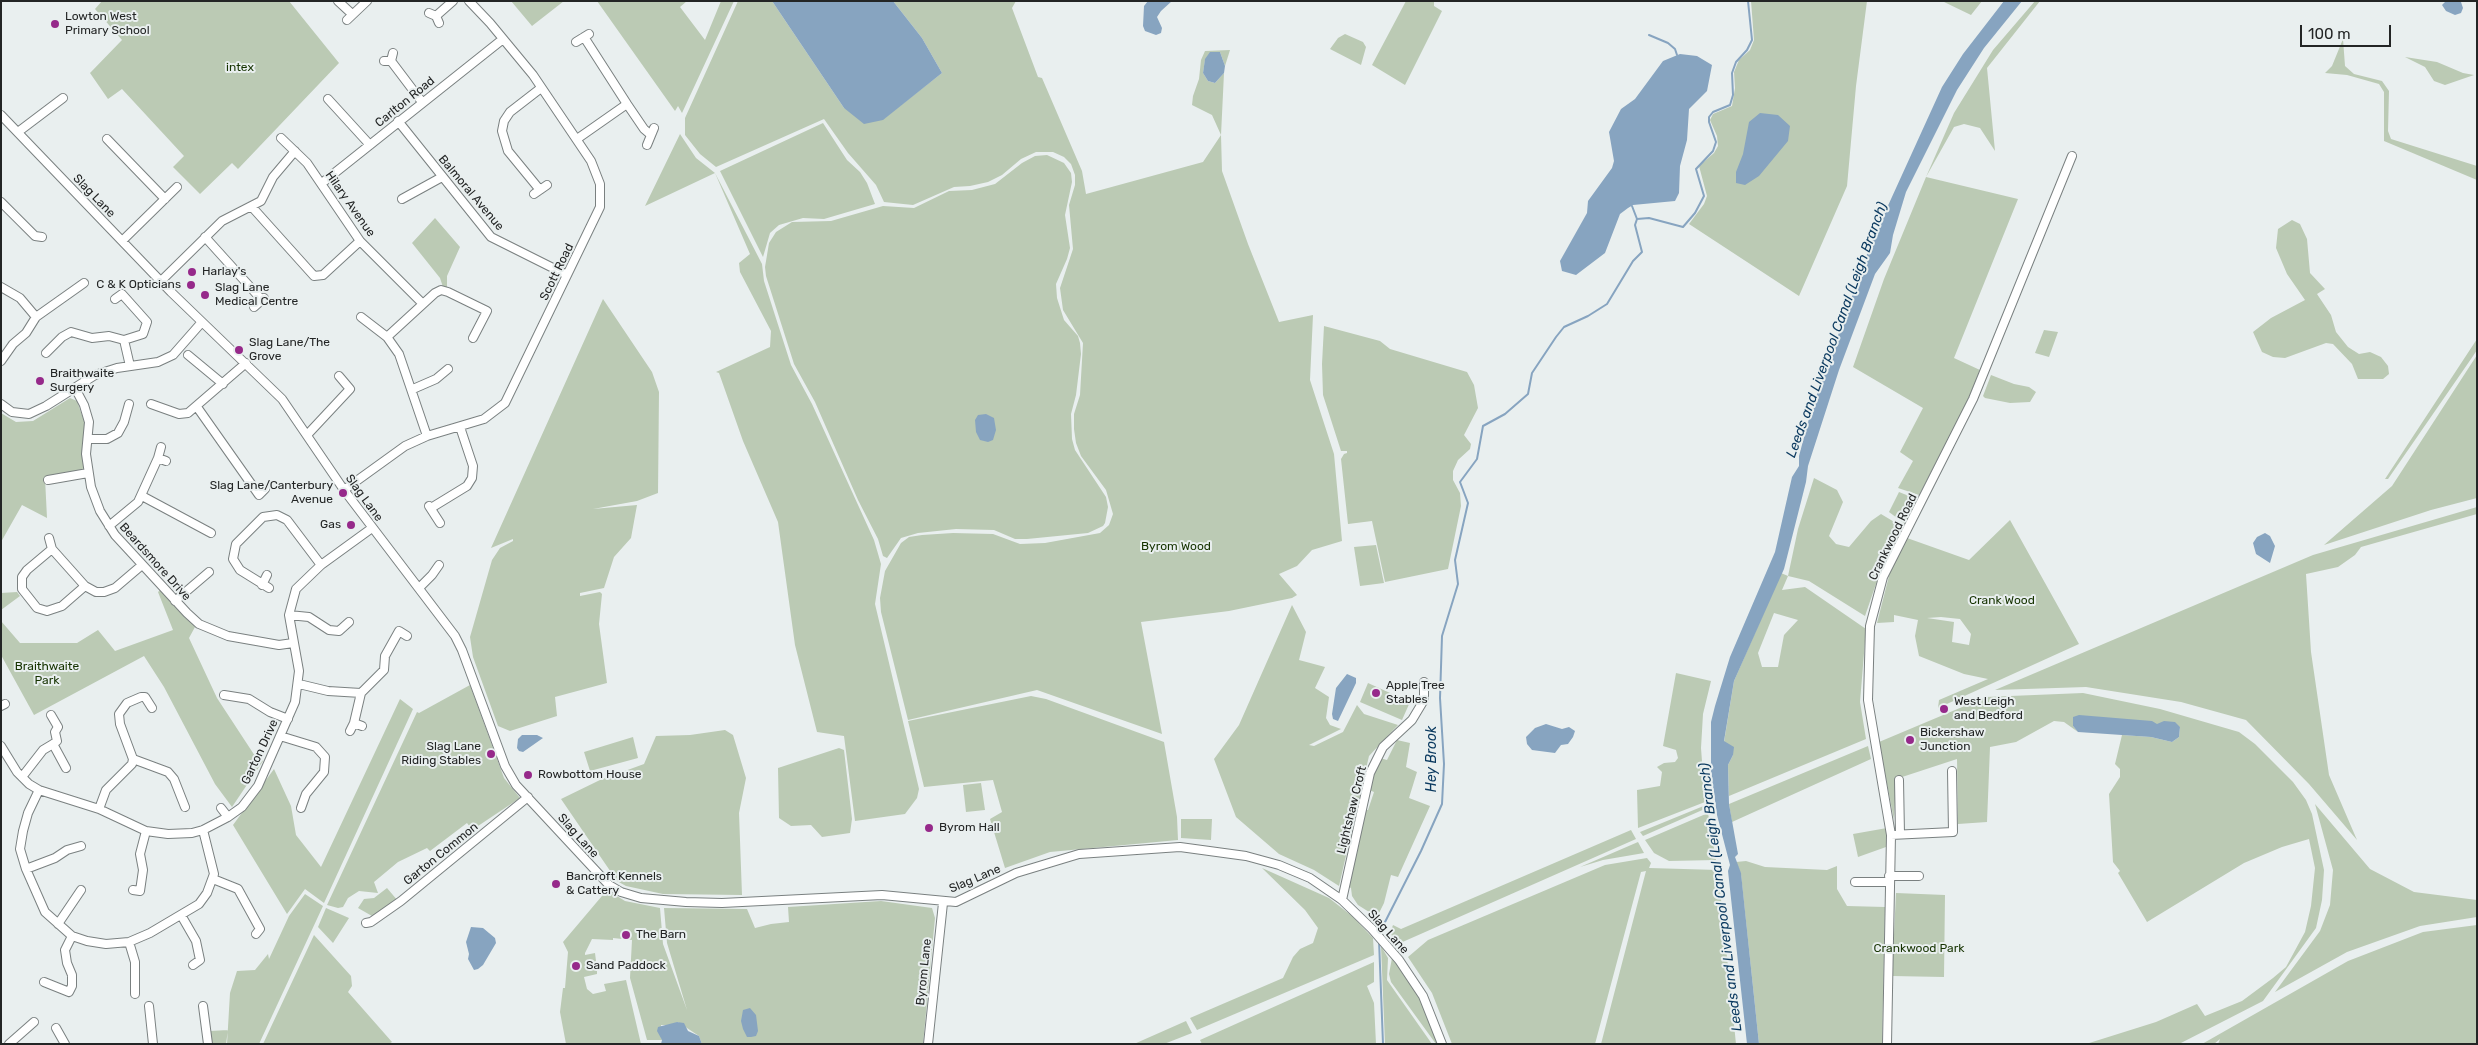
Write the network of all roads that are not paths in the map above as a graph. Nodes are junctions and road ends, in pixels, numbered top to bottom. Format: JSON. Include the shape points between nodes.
{"nodes":[{"id":1,"x":338,"y":1,"type":"edge"},
{"id":2,"x":367,"y":1,"type":"edge"},
{"id":3,"x":453,"y":1,"type":"edge"},
{"id":4,"x":469,"y":1,"type":"edge"},
{"id":5,"x":435,"y":18,"type":"dead end"},
{"id":6,"x":503,"y":39,"type":"junction"},
{"id":7,"x":576,"y":42,"type":"dead end"},
{"id":8,"x":389,"y":58,"type":"dead end"},
{"id":9,"x":541,"y":88,"type":"junction"},
{"id":10,"x":64,"y":98,"type":"dead end"},
{"id":11,"x":328,"y":100,"type":"dead end"},
{"id":12,"x":422,"y":102,"type":"junction"},
{"id":13,"x":627,"y":104,"type":"junction"},
{"id":14,"x":1,"y":115,"type":"edge"},
{"id":15,"x":398,"y":121,"type":"junction"},
{"id":16,"x":18,"y":132,"type":"junction"},
{"id":17,"x":107,"y":138,"type":"dead end"},
{"id":18,"x":281,"y":138,"type":"dead end"},
{"id":19,"x":577,"y":139,"type":"junction"},
{"id":20,"x":370,"y":145,"type":"junction"},
{"id":21,"x":647,"y":145,"type":"dead end"},
{"id":22,"x":295,"y":151,"type":"junction"},
{"id":23,"x":2072,"y":156,"type":"dead end"},
{"id":24,"x":442,"y":177,"type":"junction"},
{"id":25,"x":322,"y":183,"type":"junction"},
{"id":26,"x":177,"y":187,"type":"dead end"},
{"id":27,"x":540,"y":190,"type":"dead end"},
{"id":28,"x":165,"y":198,"type":"junction"},
{"id":29,"x":402,"y":200,"type":"dead end"},
{"id":30,"x":1,"y":202,"type":"edge"},
{"id":31,"x":252,"y":207,"type":"junction"},
{"id":32,"x":42,"y":237,"type":"dead end"},
{"id":33,"x":205,"y":237,"type":"junction"},
{"id":34,"x":122,"y":241,"type":"junction"},
{"id":35,"x":360,"y":241,"type":"junction"},
{"id":36,"x":567,"y":275,"type":"junction"},
{"id":37,"x":160,"y":281,"type":"junction"},
{"id":38,"x":84,"y":283,"type":"dead end"},
{"id":39,"x":1,"y":287,"type":"edge"},
{"id":40,"x":115,"y":299,"type":"dead end"},
{"id":41,"x":423,"y":304,"type":"junction"},
{"id":42,"x":254,"y":307,"type":"dead end"},
{"id":43,"x":36,"y":317,"type":"junction"},
{"id":44,"x":361,"y":317,"type":"dead end"},
{"id":45,"x":202,"y":322,"type":"junction"},
{"id":46,"x":387,"y":337,"type":"junction"},
{"id":47,"x":473,"y":338,"type":"dead end"},
{"id":48,"x":124,"y":340,"type":"junction"},
{"id":49,"x":46,"y":353,"type":"dead end"},
{"id":50,"x":188,"y":355,"type":"dead end"},
{"id":51,"x":1,"y":361,"type":"edge"},
{"id":52,"x":246,"y":363,"type":"junction"},
{"id":53,"x":130,"y":366,"type":"junction"},
{"id":54,"x":448,"y":368,"type":"dead end"},
{"id":55,"x":339,"y":376,"type":"dead end"},
{"id":56,"x":223,"y":384,"type":"junction"},
{"id":57,"x":75,"y":388,"type":"junction"},
{"id":58,"x":412,"y":389,"type":"junction"},
{"id":59,"x":157,"y":403,"type":"dead end"},
{"id":60,"x":1,"y":404,"type":"edge"},
{"id":61,"x":197,"y":407,"type":"junction"},
{"id":62,"x":126,"y":408,"type":"dead end"},
{"id":63,"x":460,"y":427,"type":"junction"},
{"id":64,"x":307,"y":435,"type":"junction"},
{"id":65,"x":428,"y":436,"type":"junction"},
{"id":66,"x":88,"y":439,"type":"junction"},
{"id":67,"x":161,"y":447,"type":"dead end"},
{"id":68,"x":88,"y":473,"type":"junction"},
{"id":69,"x":48,"y":480,"type":"dead end"},
{"id":70,"x":265,"y":489,"type":"dead end"},
{"id":71,"x":344,"y":490,"type":"junction"},
{"id":72,"x":142,"y":496,"type":"junction"},
{"id":73,"x":440,"y":523,"type":"dead end"},
{"id":74,"x":109,"y":526,"type":"junction"},
{"id":75,"x":372,"y":528,"type":"junction"},
{"id":76,"x":207,"y":534,"type":"dead end"},
{"id":77,"x":49,"y":538,"type":"dead end"},
{"id":78,"x":52,"y":549,"type":"junction"},
{"id":79,"x":142,"y":565,"type":"junction"},
{"id":80,"x":320,"y":565,"type":"junction"},
{"id":81,"x":439,"y":565,"type":"dead end"},
{"id":82,"x":195,"y":572,"type":"dead end"},
{"id":83,"x":209,"y":572,"type":"dead end"},
{"id":84,"x":267,"y":574,"type":"dead end"},
{"id":85,"x":201,"y":579,"type":"junction"},
{"id":86,"x":86,"y":586,"type":"junction"},
{"id":87,"x":419,"y":588,"type":"junction"},
{"id":88,"x":175,"y":601,"type":"junction"},
{"id":89,"x":289,"y":616,"type":"junction"},
{"id":90,"x":348,"y":622,"type":"dead end"},
{"id":91,"x":407,"y":636,"type":"dead end"},
{"id":92,"x":293,"y":643,"type":"junction"},
{"id":93,"x":1424,"y":682,"type":"dead end"},
{"id":94,"x":299,"y":684,"type":"junction"},
{"id":95,"x":361,"y":693,"type":"junction"},
{"id":96,"x":231,"y":705,"type":"dead end"},
{"id":97,"x":152,"y":708,"type":"dead end"},
{"id":98,"x":50,"y":714,"type":"dead end"},
{"id":99,"x":288,"y":719,"type":"junction"},
{"id":100,"x":354,"y":723,"type":"junction"},
{"id":101,"x":362,"y":726,"type":"dead end"},
{"id":102,"x":350,"y":731,"type":"dead end"},
{"id":103,"x":280,"y":736,"type":"junction"},
{"id":104,"x":53,"y":744,"type":"junction"},
{"id":105,"x":3,"y":751,"type":"edge"},
{"id":106,"x":133,"y":759,"type":"junction"},
{"id":107,"x":66,"y":768,"type":"dead end"},
{"id":108,"x":1952,"y":771,"type":"dead end"},
{"id":109,"x":22,"y":776,"type":"junction"},
{"id":110,"x":1899,"y":780,"type":"dead end"},
{"id":111,"x":40,"y":790,"type":"junction"},
{"id":112,"x":528,"y":797,"type":"junction"},
{"id":113,"x":181,"y":800,"type":"junction"},
{"id":114,"x":173,"y":803,"type":"dead end"},
{"id":115,"x":185,"y":808,"type":"dead end"},
{"id":116,"x":221,"y":808,"type":"dead end"},
{"id":117,"x":301,"y":809,"type":"dead end"},
{"id":118,"x":99,"y":810,"type":"junction"},
{"id":119,"x":228,"y":818,"type":"junction"},
{"id":120,"x":203,"y":830,"type":"junction"},
{"id":121,"x":146,"y":831,"type":"junction"},
{"id":122,"x":1900,"y":834,"type":"junction"},
{"id":123,"x":1891,"y":835,"type":"junction"},
{"id":124,"x":81,"y":846,"type":"dead end"},
{"id":125,"x":26,"y":869,"type":"junction"},
{"id":126,"x":1919,"y":876,"type":"dead end"},
{"id":127,"x":213,"y":879,"type":"junction"},
{"id":128,"x":1889,"y":879,"type":"junction"},
{"id":129,"x":1855,"y":882,"type":"dead end"},
{"id":130,"x":81,"y":890,"type":"dead end"},
{"id":131,"x":140,"y":893,"type":"dead end"},
{"id":132,"x":1342,"y":900,"type":"junction"},
{"id":133,"x":942,"y":903,"type":"junction"},
{"id":134,"x":181,"y":915,"type":"junction"},
{"id":135,"x":366,"y":923,"type":"dead end"},
{"id":136,"x":58,"y":924,"type":"junction"},
{"id":137,"x":262,"y":931,"type":"dead end"},
{"id":138,"x":72,"y":936,"type":"junction"},
{"id":139,"x":129,"y":942,"type":"junction"},
{"id":140,"x":200,"y":961,"type":"dead end"},
{"id":141,"x":44,"y":982,"type":"dead end"},
{"id":142,"x":135,"y":994,"type":"dead end"},
{"id":143,"x":149,"y":1006,"type":"dead end"},
{"id":144,"x":203,"y":1006,"type":"dead end"},
{"id":145,"x":34,"y":1022,"type":"dead end"},
{"id":146,"x":56,"y":1028,"type":"dead end"},
{"id":147,"x":9,"y":1044,"type":"edge"},
{"id":148,"x":65,"y":1044,"type":"edge"},
{"id":149,"x":153,"y":1044,"type":"edge"},
{"id":150,"x":208,"y":1044,"type":"edge"},
{"id":151,"x":928,"y":1044,"type":"edge"},
{"id":152,"x":1442,"y":1044,"type":"edge"},
{"id":153,"x":1887,"y":1044,"type":"edge"}],
"edges":[{"from":1,"to":2,"type":"street","via":[[350,17]]},
{"from":3,"to":5,"type":"street"},
{"from":4,"to":6,"type":"street","name":"Scott Road"},
{"from":6,"to":9,"type":"street","name":"Scott Road"},
{"from":6,"to":12,"type":"street","name":"Carlton Road"},
{"from":7,"to":13,"type":"street","via":[[586,35]]},
{"from":8,"to":12,"type":"street"},
{"from":9,"to":19,"type":"street","name":"Scott Road"},
{"from":9,"to":27,"type":"street","via":[[510,112],[502,132],[508,151]]},
{"from":10,"to":16,"type":"street"},
{"from":11,"to":20,"type":"street"},
{"from":12,"to":15,"type":"street","name":"Carlton Road"},
{"from":13,"to":19,"type":"street"},
{"from":13,"to":21,"type":"street","via":[[644,129],[653,131]]},
{"from":14,"to":16,"type":"street","name":"Slag Lane"},
{"from":15,"to":20,"type":"street","name":"Carlton Road"},
{"from":15,"to":24,"type":"street","name":"Balmoral Avenue"},
{"from":16,"to":34,"type":"street","name":"Slag Lane"},
{"from":17,"to":28,"type":"street"},
{"from":18,"to":22,"type":"street","name":"Hilary Avenue"},
{"from":19,"to":36,"type":"street","name":"Scott Road","via":[[596,170],[601,200],[598,214]]},
{"from":20,"to":25,"type":"street","name":"Carlton Road"},
{"from":22,"to":25,"type":"street","name":"Hilary Avenue"},
{"from":22,"to":31,"type":"street","via":[[273,177],[261,201]]},
{"from":23,"to":123,"type":"street","name":"Crankwood Road","via":[[1972,399],[1881,585],[1870,626],[1868,700]]},
{"from":24,"to":29,"type":"street"},
{"from":24,"to":36,"type":"street","name":"Balmoral Avenue","via":[[491,237]]},
{"from":25,"to":35,"type":"street","name":"Hilary Avenue"},
{"from":26,"to":28,"type":"street"},
{"from":28,"to":34,"type":"street"},
{"from":30,"to":32,"type":"street","via":[[35,236]]},
{"from":31,"to":33,"type":"street","via":[[222,221]]},
{"from":31,"to":35,"type":"street","via":[[314,276],[323,276]]},
{"from":33,"to":37,"type":"street"},
{"from":33,"to":42,"type":"street","via":[[263,298]]},
{"from":34,"to":37,"type":"street","name":"Slag Lane"},
{"from":35,"to":41,"type":"street","name":"Hilary Avenue"},
{"from":36,"to":63,"type":"street","name":"Scott Road","via":[[508,399],[492,414]]},
{"from":37,"to":45,"type":"street","name":"Slag Lane"},
{"from":38,"to":43,"type":"street","via":[[73,286]]},
{"from":39,"to":43,"type":"street","via":[[20,298]]},
{"from":40,"to":48,"type":"street","via":[[120,292],[147,322],[143,334]]},
{"from":41,"to":46,"type":"street"},
{"from":41,"to":47,"type":"street","via":[[444,290],[487,311]]},
{"from":43,"to":51,"type":"street"},
{"from":44,"to":46,"type":"street"},
{"from":45,"to":52,"type":"street","name":"Slag Lane"},
{"from":45,"to":53,"type":"street","via":[[166,359]]},
{"from":46,"to":58,"type":"street","via":[[404,362]]},
{"from":48,"to":49,"type":"street","via":[[109,336],[86,337],[71,332],[56,348]]},
{"from":48,"to":53,"type":"street"},
{"from":50,"to":56,"type":"street","via":[[195,366]]},
{"from":52,"to":56,"type":"street"},
{"from":52,"to":64,"type":"street","name":"Slag Lane","via":[[282,399]]},
{"from":53,"to":57,"type":"street","via":[[96,375]]},
{"from":54,"to":58,"type":"street","via":[[436,379]]},
{"from":55,"to":64,"type":"street","via":[[350,390]]},
{"from":56,"to":61,"type":"street"},
{"from":57,"to":60,"type":"street","via":[[29,414],[12,412]]},
{"from":57,"to":66,"type":"street","name":"Beardsmore Drive","via":[[87,412]]},
{"from":58,"to":65,"type":"street"},
{"from":59,"to":61,"type":"street","via":[[183,414]]},
{"from":61,"to":70,"type":"street","via":[[259,495]]},
{"from":62,"to":66,"type":"street","via":[[122,426],[115,435],[107,439]]},
{"from":63,"to":65,"type":"street","name":"Scott Road"},
{"from":63,"to":73,"type":"street","via":[[473,466],[472,478],[467,486],[429,506]]},
{"from":64,"to":71,"type":"street","name":"Slag Lane"},
{"from":65,"to":71,"type":"street","name":"Scott Road","via":[[398,449]]},
{"from":66,"to":68,"type":"street","name":"Beardsmore Drive"},
{"from":67,"to":72,"type":"street","via":[[162,459]]},
{"from":68,"to":69,"type":"street","via":[[60,475]]},
{"from":68,"to":74,"type":"street","name":"Beardsmore Drive","via":[[96,504]]},
{"from":71,"to":75,"type":"street","name":"Slag Lane"},
{"from":72,"to":74,"type":"street","via":[[131,510]]},
{"from":72,"to":76,"type":"street"},
{"from":74,"to":79,"type":"street","name":"Beardsmore Drive"},
{"from":75,"to":80,"type":"street","name":"Garton Drive"},
{"from":75,"to":87,"type":"street","name":"Slag Lane"},
{"from":77,"to":78,"type":"street"},
{"from":78,"to":86,"type":"street"},
{"from":78,"to":86,"type":"street","via":[[22,577],[22,589],[37,608],[47,611],[62,606]]},
{"from":79,"to":86,"type":"street","via":[[112,590],[96,592]]},
{"from":79,"to":88,"type":"street","name":"Beardsmore Drive"},
{"from":80,"to":84,"type":"street","via":[[287,520],[276,515],[267,516],[236,544],[233,554],[237,567],[265,587]]},
{"from":80,"to":89,"type":"street","name":"Garton Drive","via":[[296,589]]},
{"from":81,"to":87,"type":"street"},
{"from":82,"to":85,"type":"street"},
{"from":83,"to":85,"type":"street"},
{"from":85,"to":88,"type":"street"},
{"from":87,"to":112,"type":"street","name":"Slag Lane","via":[[459,643],[505,766]]},
{"from":88,"to":92,"type":"street","name":"Beardsmore Drive","via":[[199,624],[218,633],[278,645]]},
{"from":89,"to":90,"type":"street","via":[[309,617],[338,635]]},
{"from":89,"to":92,"type":"street","name":"Garton Drive"},
{"from":91,"to":95,"type":"street","via":[[400,629],[385,656],[384,670]]},
{"from":92,"to":94,"type":"street","name":"Garton Drive","via":[[298,658]]},
{"from":93,"to":132,"type":"street","name":"Lightshaw Croft","via":[[1424,700],[1412,720],[1383,747],[1370,772]]},
{"from":94,"to":95,"type":"street","via":[[328,691]]},
{"from":94,"to":99,"type":"street","name":"Garton Drive"},
{"from":95,"to":100,"type":"street"},
{"from":96,"to":99,"type":"street","via":[[228,696],[249,699]]},
{"from":97,"to":106,"type":"street","via":[[149,695],[127,703],[119,714]]},
{"from":98,"to":104,"type":"street","via":[[58,727],[55,732],[57,741]]},
{"from":99,"to":103,"type":"street","name":"Garton Drive"},
{"from":100,"to":101,"type":"street"},
{"from":100,"to":102,"type":"street"},
{"from":103,"to":117,"type":"street","via":[[316,747],[325,757],[324,772],[306,794]]},
{"from":103,"to":119,"type":"street","name":"Garton Drive","via":[[258,786],[242,807]]},
{"from":104,"to":107,"type":"street"},
{"from":104,"to":109,"type":"street","via":[[43,750]]},
{"from":105,"to":109,"type":"street","name":"Garton Drive"},
{"from":106,"to":113,"type":"street","via":[[168,772]]},
{"from":106,"to":118,"type":"street","via":[[132,764],[106,790]]},
{"from":108,"to":122,"type":"street","via":[[1952,832]]},
{"from":109,"to":111,"type":"street","name":"Garton Drive"},
{"from":110,"to":122,"type":"street"},
{"from":111,"to":118,"type":"street","name":"Garton Drive"},
{"from":111,"to":125,"type":"street","via":[[23,831],[20,849]]},
{"from":112,"to":133,"type":"street","name":"Slag Lane","via":[[609,885],[641,898],[722,903],[882,895]]},
{"from":112,"to":135,"type":"street","name":"Garton Common","via":[[401,901]]},
{"from":113,"to":114,"type":"street"},
{"from":113,"to":115,"type":"street"},
{"from":116,"to":119,"type":"street"},
{"from":118,"to":121,"type":"street","name":"Garton Drive"},
{"from":119,"to":120,"type":"street","name":"Garton Drive"},
{"from":120,"to":121,"type":"street","name":"Garton Drive","via":[[168,834]]},
{"from":120,"to":127,"type":"street","via":[[214,868]]},
{"from":121,"to":131,"type":"street","via":[[140,854],[143,870]]},
{"from":122,"to":123,"type":"street"},
{"from":123,"to":128,"type":"street","name":"Crankwood Road"},
{"from":124,"to":125,"type":"street"},
{"from":125,"to":136,"type":"street","via":[[45,912]]},
{"from":126,"to":128,"type":"street"},
{"from":127,"to":134,"type":"street","via":[[199,904]]},
{"from":127,"to":137,"type":"street","via":[[238,889]]},
{"from":128,"to":129,"type":"street"},
{"from":128,"to":153,"type":"street","name":"Crankwood Road"},
{"from":130,"to":136,"type":"street"},
{"from":132,"to":133,"type":"street","name":"Slag Lane","via":[[1310,878],[1279,865],[1246,856],[1180,847],[1061,858],[1016,873],[956,902]]},
{"from":132,"to":152,"type":"street","name":"Slag Lane","via":[[1387,946],[1423,996]]},
{"from":133,"to":151,"type":"street","name":"Byrom Lane"},
{"from":134,"to":139,"type":"street"},
{"from":134,"to":140,"type":"street","via":[[193,935]]},
{"from":136,"to":138,"type":"street"},
{"from":138,"to":139,"type":"street","via":[[106,944]]},
{"from":138,"to":141,"type":"street","via":[[66,950],[72,975],[69,992]]},
{"from":139,"to":142,"type":"street","via":[[140,983]]},
{"from":143,"to":149,"type":"street"},
{"from":144,"to":150,"type":"street"},
{"from":145,"to":147,"type":"street"},
{"from":146,"to":148,"type":"street"}]}
